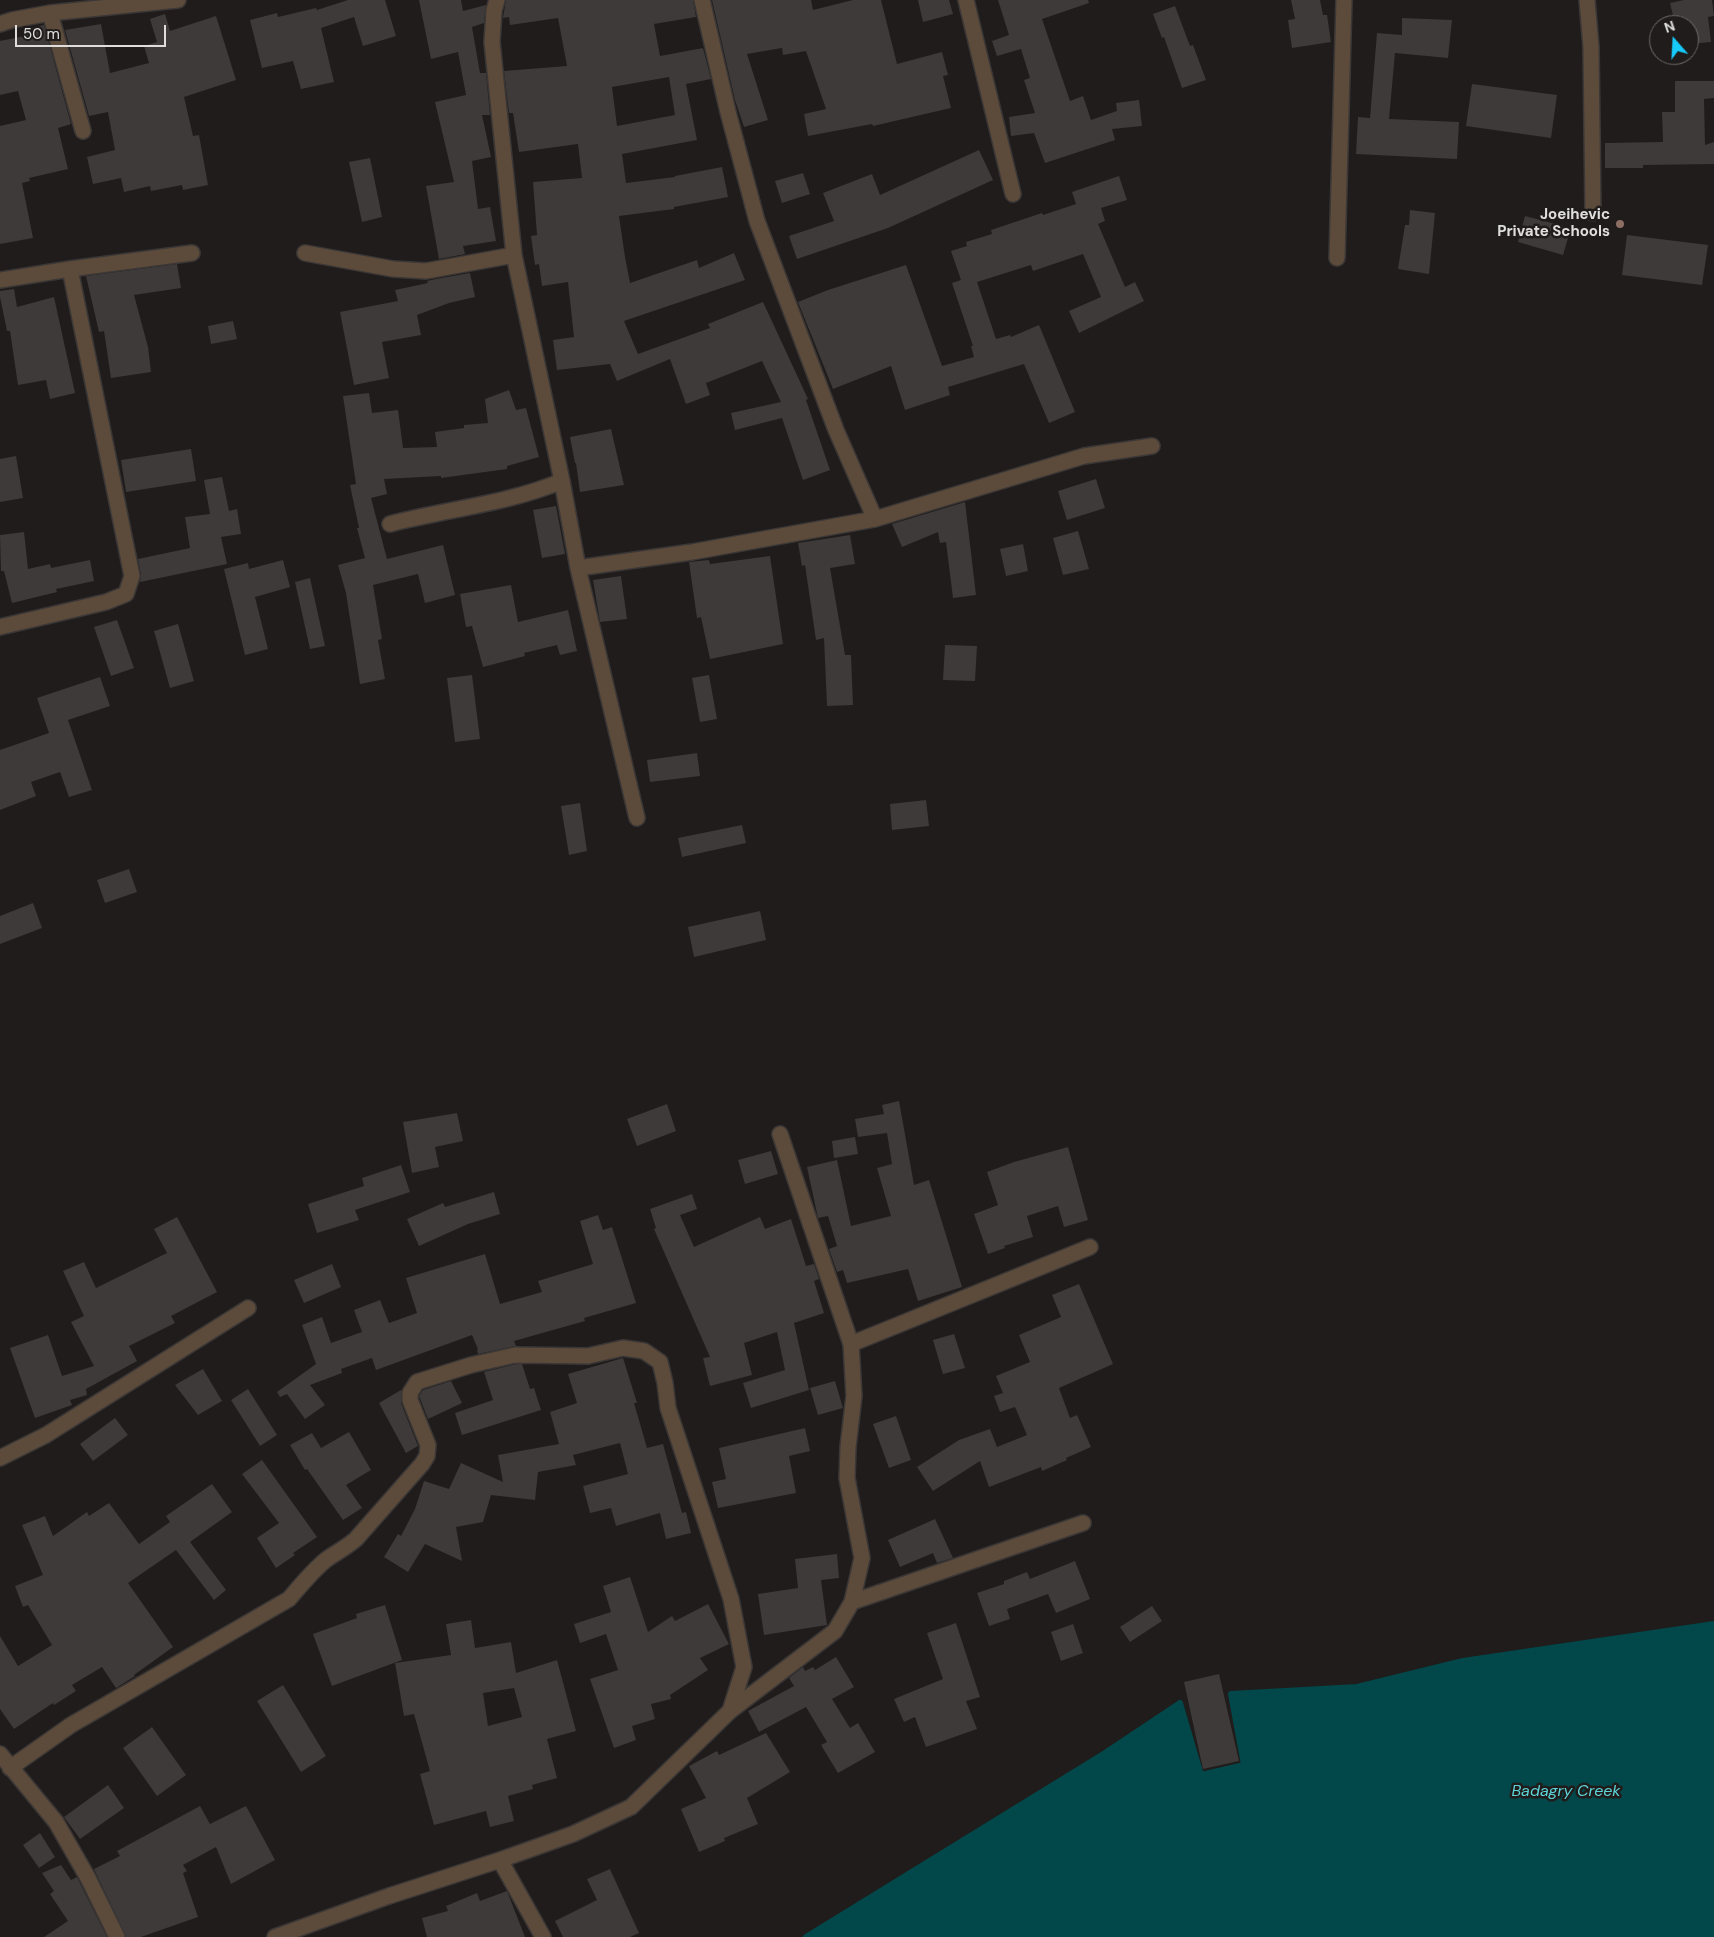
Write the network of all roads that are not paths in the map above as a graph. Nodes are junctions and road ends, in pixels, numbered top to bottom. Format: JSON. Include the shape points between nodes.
{"nodes":[{"id":1,"x":178,"y":0,"type":"edge"},
{"id":2,"x":497,"y":0,"type":"edge"},
{"id":3,"x":702,"y":0,"type":"edge"},
{"id":4,"x":966,"y":0,"type":"edge"},
{"id":5,"x":1344,"y":0,"type":"edge"},
{"id":6,"x":1587,"y":0,"type":"edge"},
{"id":7,"x":50,"y":13,"type":"junction"},
{"id":8,"x":0,"y":24,"type":"edge"},
{"id":9,"x":83,"y":131,"type":"dead end"},
{"id":10,"x":1013,"y":194,"type":"dead end"},
{"id":11,"x":1593,"y":213,"type":"dead end"},
{"id":12,"x":305,"y":252,"type":"dead end"},
{"id":13,"x":192,"y":254,"type":"dead end"},
{"id":14,"x":514,"y":255,"type":"junction"},
{"id":15,"x":1336,"y":258,"type":"dead end"},
{"id":16,"x":70,"y":268,"type":"junction"},
{"id":17,"x":0,"y":280,"type":"edge"},
{"id":18,"x":1152,"y":446,"type":"dead end"},
{"id":19,"x":562,"y":481,"type":"junction"},
{"id":20,"x":875,"y":519,"type":"junction"},
{"id":21,"x":390,"y":524,"type":"dead end"},
{"id":22,"x":578,"y":568,"type":"junction"},
{"id":23,"x":0,"y":628,"type":"edge"},
{"id":24,"x":637,"y":818,"type":"dead end"},
{"id":25,"x":780,"y":1134,"type":"dead end"},
{"id":26,"x":1090,"y":1247,"type":"dead end"},
{"id":27,"x":248,"y":1308,"type":"dead end"},
{"id":28,"x":851,"y":1344,"type":"junction"},
{"id":29,"x":0,"y":1458,"type":"edge"},
{"id":30,"x":1083,"y":1523,"type":"dead end"},
{"id":31,"x":852,"y":1602,"type":"junction"},
{"id":32,"x":730,"y":1711,"type":"junction"},
{"id":33,"x":0,"y":1754,"type":"edge"},
{"id":34,"x":10,"y":1768,"type":"junction"},
{"id":35,"x":500,"y":1860,"type":"junction"},
{"id":36,"x":117,"y":1937,"type":"edge"},
{"id":37,"x":275,"y":1937,"type":"edge"},
{"id":38,"x":543,"y":1937,"type":"edge"}],
"edges":[{"from":1,"to":7,"type":"street"},
{"from":2,"to":14,"type":"street","via":[[492,42]]},
{"from":3,"to":20,"type":"street","via":[[757,221],[836,430]]},
{"from":4,"to":10,"type":"street"},
{"from":5,"to":15,"type":"street"},
{"from":6,"to":11,"type":"street","via":[[1591,47]]},
{"from":7,"to":8,"type":"street"},
{"from":7,"to":9,"type":"street"},
{"from":12,"to":14,"type":"street","via":[[393,269],[426,271]]},
{"from":13,"to":16,"type":"street"},
{"from":14,"to":19,"type":"street"},
{"from":16,"to":17,"type":"street"},
{"from":16,"to":23,"type":"street","via":[[132,576],[126,594],[106,602]]},
{"from":18,"to":20,"type":"street","via":[[1084,456]]},
{"from":19,"to":21,"type":"street","via":[[489,504],[426,514]]},
{"from":19,"to":22,"type":"street"},
{"from":20,"to":22,"type":"street","via":[[692,552]]},
{"from":22,"to":24,"type":"street"},
{"from":25,"to":28,"type":"street"},
{"from":26,"to":28,"type":"street"},
{"from":27,"to":29,"type":"street","via":[[46,1435]]},
{"from":28,"to":31,"type":"street","via":[[854,1396],[847,1478],[862,1558]]},
{"from":30,"to":31,"type":"street"},
{"from":31,"to":32,"type":"street","via":[[835,1631]]},
{"from":32,"to":34,"type":"street","via":[[744,1667],[731,1599],[668,1408],[660,1362],[644,1351],[623,1348],[588,1356],[515,1355],[417,1382],[410,1393],[410,1400],[428,1446],[427,1456],[356,1539],[316,1568],[290,1599],[71,1726]]},
{"from":32,"to":35,"type":"street","via":[[631,1806],[573,1834]]},
{"from":33,"to":34,"type":"street"},
{"from":34,"to":36,"type":"street","via":[[56,1822]]},
{"from":35,"to":37,"type":"street"},
{"from":35,"to":38,"type":"street"}]}
